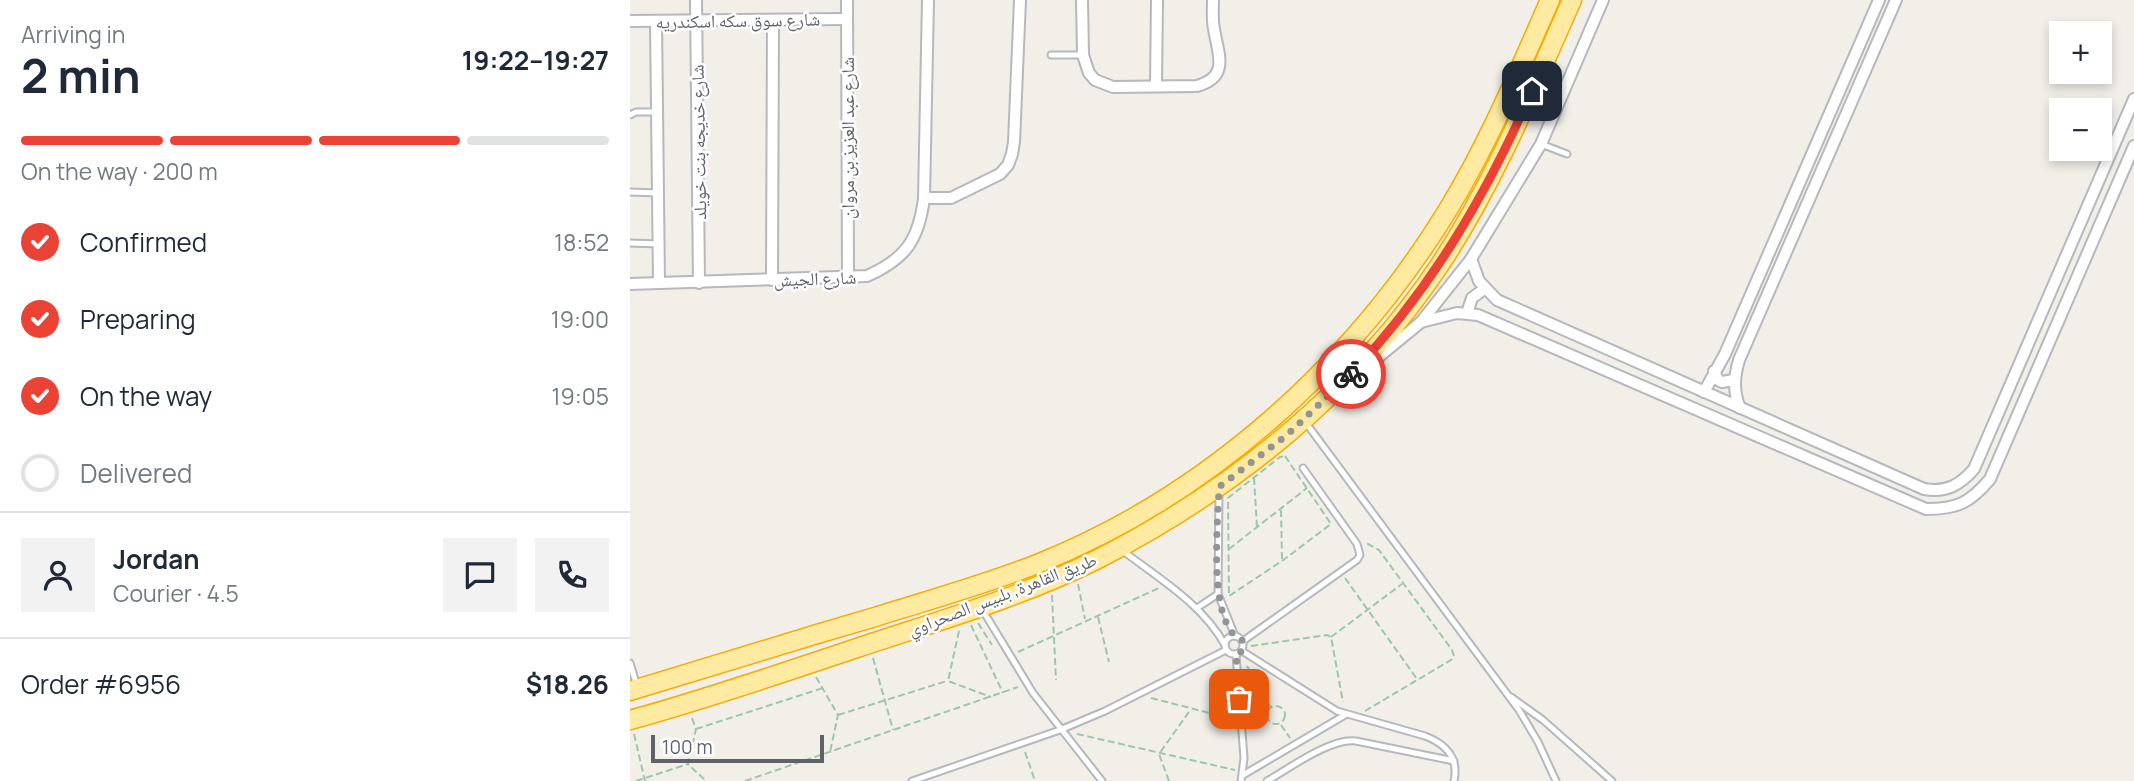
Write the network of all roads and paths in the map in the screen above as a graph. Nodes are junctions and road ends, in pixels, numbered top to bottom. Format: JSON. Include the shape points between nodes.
{"nodes":[{"id":1,"x":696,"y":0,"type":"edge"},
{"id":2,"x":847,"y":0,"type":"edge"},
{"id":3,"x":928,"y":0,"type":"edge"},
{"id":4,"x":1020,"y":0,"type":"edge"},
{"id":5,"x":1082,"y":0,"type":"edge"},
{"id":6,"x":1157,"y":0,"type":"edge"},
{"id":7,"x":1213,"y":0,"type":"edge"},
{"id":8,"x":1550,"y":0,"type":"edge"},
{"id":9,"x":1572,"y":0,"type":"edge"},
{"id":10,"x":1603,"y":0,"type":"edge"},
{"id":11,"x":1879,"y":0,"type":"edge"},
{"id":12,"x":1896,"y":0,"type":"edge"},
{"id":13,"x":847,"y":19,"type":"junction"},
{"id":14,"x":696,"y":20,"type":"junction"},
{"id":15,"x":773,"y":20,"type":"junction"},
{"id":16,"x":630,"y":21,"type":"edge"},
{"id":17,"x":656,"y":21,"type":"junction"},
{"id":18,"x":1051,"y":55,"type":"dead end"},
{"id":19,"x":1083,"y":55,"type":"junction"},
{"id":20,"x":1156,"y":86,"type":"junction"},
{"id":21,"x":2134,"y":99,"type":"edge"},
{"id":22,"x":657,"y":112,"type":"junction"},
{"id":23,"x":630,"y":115,"type":"edge"},
{"id":24,"x":1541,"y":144,"type":"junction"},
{"id":25,"x":2134,"y":146,"type":"edge"},
{"id":26,"x":1567,"y":154,"type":"dead end"},
{"id":27,"x":630,"y":192,"type":"edge"},
{"id":28,"x":658,"y":193,"type":"junction"},
{"id":29,"x":924,"y":198,"type":"junction"},
{"id":30,"x":630,"y":243,"type":"edge"},
{"id":31,"x":659,"y":244,"type":"junction"},
{"id":32,"x":1472,"y":259,"type":"junction"},
{"id":33,"x":848,"y":276,"type":"junction"},
{"id":34,"x":772,"y":280,"type":"junction"},
{"id":35,"x":659,"y":283,"type":"junction"},
{"id":36,"x":699,"y":283,"type":"junction"},
{"id":37,"x":630,"y":284,"type":"edge"},
{"id":38,"x":1484,"y":289,"type":"junction"},
{"id":39,"x":1468,"y":313,"type":"junction"},
{"id":40,"x":1421,"y":322,"type":"junction"},
{"id":41,"x":1714,"y":371,"type":"junction"},
{"id":42,"x":1734,"y":380,"type":"junction"},
{"id":43,"x":1704,"y":392,"type":"junction"},
{"id":44,"x":1329,"y":396,"type":"junction"},
{"id":45,"x":1740,"y":408,"type":"junction"},
{"id":46,"x":1304,"y":419,"type":"junction"},
{"id":47,"x":1847,"y":454,"type":"junction"},
{"id":48,"x":1870,"y":465,"type":"junction"},
{"id":49,"x":1303,"y":468,"type":"dead end"},
{"id":50,"x":1841,"y":472,"type":"junction"},
{"id":51,"x":1254,"y":477,"type":"junction"},
{"id":52,"x":1865,"y":482,"type":"junction"},
{"id":53,"x":1311,"y":486,"type":"junction"},
{"id":54,"x":1219,"y":487,"type":"junction"},
{"id":55,"x":1281,"y":508,"type":"junction"},
{"id":56,"x":1257,"y":527,"type":"junction"},
{"id":57,"x":1357,"y":544,"type":"junction"},
{"id":58,"x":1118,"y":548,"type":"junction"},
{"id":59,"x":1228,"y":549,"type":"junction"},
{"id":60,"x":1282,"y":561,"type":"junction"},
{"id":61,"x":1075,"y":569,"type":"junction"},
{"id":62,"x":1341,"y":572,"type":"junction"},
{"id":63,"x":1051,"y":580,"type":"junction"},
{"id":64,"x":1403,"y":583,"type":"junction"},
{"id":65,"x":1167,"y":584,"type":"junction"},
{"id":66,"x":1218,"y":594,"type":"junction"},
{"id":67,"x":980,"y":607,"type":"junction"},
{"id":68,"x":1197,"y":608,"type":"junction"},
{"id":69,"x":1368,"y":610,"type":"junction"},
{"id":70,"x":962,"y":613,"type":"junction"},
{"id":71,"x":1097,"y":616,"type":"junction"},
{"id":72,"x":1085,"y":621,"type":"junction"},
{"id":73,"x":1054,"y":636,"type":"junction"},
{"id":74,"x":1235,"y":636,"type":"junction"},
{"id":75,"x":1331,"y":637,"type":"junction"},
{"id":76,"x":869,"y":644,"type":"junction"},
{"id":77,"x":1225,"y":647,"type":"junction"},
{"id":78,"x":1241,"y":649,"type":"junction"},
{"id":79,"x":997,"y":652,"type":"dead end"},
{"id":80,"x":1010,"y":656,"type":"junction"},
{"id":81,"x":1109,"y":662,"type":"dead end"},
{"id":82,"x":630,"y":663,"type":"edge"},
{"id":83,"x":808,"y":664,"type":"junction"},
{"id":84,"x":681,"y":676,"type":"junction"},
{"id":85,"x":1056,"y":680,"type":"dead end"},
{"id":86,"x":1418,"y":680,"type":"junction"},
{"id":87,"x":948,"y":681,"type":"junction"},
{"id":88,"x":1018,"y":683,"type":"dead end"},
{"id":89,"x":823,"y":688,"type":"junction"},
{"id":90,"x":634,"y":690,"type":"edge"},
{"id":91,"x":1003,"y":694,"type":"junction"},
{"id":92,"x":1138,"y":695,"type":"junction"},
{"id":93,"x":1508,"y":695,"type":"junction"},
{"id":94,"x":992,"y":697,"type":"junction"},
{"id":95,"x":885,"y":700,"type":"junction"},
{"id":96,"x":688,"y":704,"type":"junction"},
{"id":97,"x":1192,"y":708,"type":"junction"},
{"id":98,"x":1271,"y":708,"type":"junction"},
{"id":99,"x":838,"y":715,"type":"junction"},
{"id":100,"x":1345,"y":715,"type":"junction"},
{"id":101,"x":1356,"y":717,"type":"junction"},
{"id":102,"x":635,"y":718,"type":"edge"},
{"id":103,"x":1241,"y":721,"type":"junction"},
{"id":104,"x":1281,"y":724,"type":"junction"},
{"id":105,"x":696,"y":729,"type":"junction"},
{"id":106,"x":1060,"y":730,"type":"junction"},
{"id":107,"x":893,"y":731,"type":"junction"},
{"id":108,"x":1022,"y":744,"type":"junction"},
{"id":109,"x":1294,"y":745,"type":"junction"},
{"id":110,"x":831,"y":752,"type":"junction"},
{"id":111,"x":1159,"y":754,"type":"junction"},
{"id":112,"x":1454,"y":761,"type":"junction"},
{"id":113,"x":688,"y":764,"type":"junction"},
{"id":114,"x":1242,"y":776,"type":"edge"},
{"id":115,"x":645,"y":780,"type":"edge"},
{"id":116,"x":636,"y":781,"type":"edge"},
{"id":117,"x":706,"y":781,"type":"edge"},
{"id":118,"x":745,"y":781,"type":"edge"},
{"id":119,"x":912,"y":781,"type":"edge"},
{"id":120,"x":1035,"y":781,"type":"edge"},
{"id":121,"x":1102,"y":781,"type":"edge"},
{"id":122,"x":1169,"y":781,"type":"edge"},
{"id":123,"x":1267,"y":781,"type":"edge"},
{"id":124,"x":1454,"y":781,"type":"edge"},
{"id":125,"x":1556,"y":781,"type":"edge"},
{"id":126,"x":1612,"y":781,"type":"edge"}],
"edges":[{"from":1,"to":14,"type":"street","name":"شارع خديجه بنت خويلد"},
{"from":2,"to":13,"type":"street","name":"شارع عبد العزيز بن مروان"},
{"from":3,"to":29,"type":"street","name":"شارع الجيش"},
{"from":4,"to":29,"type":"street","via":[[1014,142],[1008,165],[1000,174],[951,198]]},
{"from":5,"to":19,"type":"street"},
{"from":6,"to":20,"type":"street"},
{"from":7,"to":20,"type":"street","via":[[1220,57],[1215,77],[1197,86]]},
{"from":8,"to":84,"type":"highway","name":"طريق القاهرة, بلبيس الصحراوي","via":[[1477,159],[1419,254],[1340,352],[1270,420],[1226,455],[1133,517],[1037,564]]},
{"from":9,"to":44,"type":"highway","name":"طريق القاهرة, بلبيس الصحراوي","via":[[1498,166],[1440,265],[1369,355]]},
{"from":10,"to":24,"type":"street"},
{"from":11,"to":41,"type":"street"},
{"from":12,"to":42,"type":"street"},
{"from":13,"to":15,"type":"street","name":"شارع سوق سكه اسكندريه"},
{"from":13,"to":33,"type":"street","name":"شارع عبد العزيز بن مروان"},
{"from":14,"to":15,"type":"street","name":"شارع سوق سكه اسكندريه"},
{"from":14,"to":17,"type":"street","name":"شارع سوق سكه اسكندريه"},
{"from":14,"to":36,"type":"street","name":"شارع خديجه بنت خويلد"},
{"from":15,"to":34,"type":"street"},
{"from":16,"to":17,"type":"street","name":"شارع سوق سكه اسكندريه"},
{"from":17,"to":22,"type":"street"},
{"from":18,"to":19,"type":"lane"},
{"from":19,"to":20,"type":"street","via":[[1088,73],[1104,85]]},
{"from":21,"to":48,"type":"street","via":[[1974,469],[1953,487],[1938,491]]},
{"from":22,"to":23,"type":"lane"},
{"from":22,"to":28,"type":"street"},
{"from":24,"to":26,"type":"lane"},
{"from":24,"to":32,"type":"street"},
{"from":25,"to":52,"type":"street","via":[[1990,479],[1964,503],[1948,509],[1926,509]]},
{"from":27,"to":28,"type":"lane"},
{"from":28,"to":31,"type":"street"},
{"from":29,"to":33,"type":"street","name":"شارع الجيش","via":[[914,239],[902,255],[867,276]]},
{"from":30,"to":31,"type":"lane"},
{"from":31,"to":35,"type":"street"},
{"from":32,"to":38,"type":"street"},
{"from":32,"to":40,"type":"street"},
{"from":33,"to":34,"type":"street","name":"شارع الجيش"},
{"from":34,"to":36,"type":"street","name":"شارع الجيش"},
{"from":35,"to":36,"type":"street","name":"شارع الجيش"},
{"from":35,"to":37,"type":"street","name":"شارع الجيش"},
{"from":38,"to":39,"type":"street","via":[[1472,299]]},
{"from":38,"to":43,"type":"street","via":[[1497,300]]},
{"from":39,"to":40,"type":"street"},
{"from":39,"to":50,"type":"street"},
{"from":40,"to":44,"type":"street"},
{"from":41,"to":42,"type":"street","via":[[1722,382]]},
{"from":41,"to":43,"type":"street"},
{"from":42,"to":45,"type":"street"},
{"from":43,"to":45,"type":"street"},
{"from":44,"to":46,"type":"highway","name":"طريق القاهرة, بلبيس الصحراوي"},
{"from":45,"to":47,"type":"street"},
{"from":46,"to":54,"type":"highway","name":"طريق القاهرة, بلبيس الصحراوي"},
{"from":46,"to":93,"type":"lane"},
{"from":47,"to":48,"type":"street"},
{"from":47,"to":50,"type":"street","via":[[1849,464]]},
{"from":48,"to":52,"type":"street"},
{"from":49,"to":53,"type":"lane"},
{"from":50,"to":52,"type":"street"},
{"from":51,"to":53,"type":"path","via":[[1285,456]]},
{"from":51,"to":56,"type":"path"},
{"from":51,"to":59,"type":"path","via":[[1228,498]]},
{"from":53,"to":55,"type":"path"},
{"from":53,"to":57,"type":"lane"},
{"from":53,"to":60,"type":"path","via":[[1331,523]]},
{"from":54,"to":58,"type":"highway","name":"طريق القاهرة, بلبيس الصحراوي"},
{"from":54,"to":66,"type":"lane"},
{"from":55,"to":56,"type":"path"},
{"from":55,"to":60,"type":"path"},
{"from":56,"to":59,"type":"path"},
{"from":57,"to":62,"type":"lane","via":[[1359,558]]},
{"from":57,"to":64,"type":"path","via":[[1376,547]]},
{"from":58,"to":61,"type":"highway","name":"طريق القاهرة, بلبيس الصحراوي"},
{"from":58,"to":65,"type":"lane"},
{"from":59,"to":60,"type":"path","via":[[1230,597]]},
{"from":61,"to":63,"type":"highway","name":"طريق القاهرة, بلبيس الصحراوي"},
{"from":61,"to":72,"type":"path"},
{"from":62,"to":69,"type":"path"},
{"from":62,"to":78,"type":"lane"},
{"from":63,"to":67,"type":"highway","name":"طريق القاهرة, بلبيس الصحراوي"},
{"from":63,"to":73,"type":"path"},
{"from":64,"to":69,"type":"path"},
{"from":64,"to":86,"type":"path","via":[[1454,653],[1451,660]]},
{"from":65,"to":68,"type":"lane"},
{"from":65,"to":71,"type":"path"},
{"from":66,"to":68,"type":"lane"},
{"from":66,"to":74,"type":"lane"},
{"from":67,"to":70,"type":"highway","name":"طريق القاهرة, بلبيس الصحراوي"},
{"from":67,"to":80,"type":"lane"},
{"from":68,"to":77,"type":"lane"},
{"from":69,"to":75,"type":"path"},
{"from":69,"to":86,"type":"path"},
{"from":70,"to":76,"type":"highway","name":"طريق القاهرة, بلبيس الصحراوي"},
{"from":70,"to":87,"type":"path"},
{"from":71,"to":72,"type":"path"},
{"from":71,"to":81,"type":"path"},
{"from":72,"to":73,"type":"path"},
{"from":73,"to":80,"type":"path"},
{"from":73,"to":85,"type":"path"},
{"from":74,"to":77,"type":"lane"},
{"from":74,"to":78,"type":"lane"},
{"from":75,"to":78,"type":"path"},
{"from":75,"to":100,"type":"path"},
{"from":76,"to":83,"type":"highway","name":"طريق القاهرة, بلبيس الصحراوي"},
{"from":76,"to":95,"type":"path"},
{"from":77,"to":78,"type":"lane","via":[[1232,654]]},
{"from":77,"to":92,"type":"lane"},
{"from":78,"to":98,"type":"path"},
{"from":78,"to":100,"type":"lane"},
{"from":78,"to":103,"type":"lane"},
{"from":79,"to":91,"type":"path","via":[[978,622],[971,624]]},
{"from":80,"to":106,"type":"lane"},
{"from":82,"to":90,"type":"lane"},
{"from":83,"to":89,"type":"path"},
{"from":83,"to":96,"type":"highway","name":"طريق القاهرة, بلبيس الصحراوي"},
{"from":84,"to":90,"type":"highway","name":"طريق القاهرة, بلبيس الصحراوي"},
{"from":84,"to":96,"type":"highway","via":[[677,688]]},
{"from":86,"to":101,"type":"path"},
{"from":87,"to":94,"type":"path"},
{"from":87,"to":95,"type":"path"},
{"from":88,"to":91,"type":"path","via":[[1016,689]]},
{"from":89,"to":99,"type":"path"},
{"from":89,"to":105,"type":"path"},
{"from":90,"to":102,"type":"highway","via":[[642,693],[647,704]]},
{"from":91,"to":94,"type":"path"},
{"from":92,"to":97,"type":"path"},
{"from":92,"to":106,"type":"lane"},
{"from":93,"to":125,"type":"lane"},
{"from":93,"to":126,"type":"lane"},
{"from":94,"to":107,"type":"path"},
{"from":95,"to":99,"type":"path"},
{"from":95,"to":107,"type":"path"},
{"from":96,"to":102,"type":"highway","name":"طريق القاهرة, بلبيس الصحراوي"},
{"from":96,"to":105,"type":"path"},
{"from":97,"to":103,"type":"path"},
{"from":97,"to":111,"type":"path"},
{"from":98,"to":104,"type":"path","via":[[1269,720]]},
{"from":98,"to":104,"type":"path","via":[[1284,710],[1286,718]]},
{"from":99,"to":110,"type":"path"},
{"from":100,"to":101,"type":"lane"},
{"from":100,"to":109,"type":"lane"},
{"from":101,"to":112,"type":"lane","via":[[1431,738]]},
{"from":102,"to":115,"type":"path"},
{"from":103,"to":114,"type":"lane"},
{"from":104,"to":109,"type":"path"},
{"from":105,"to":113,"type":"path"},
{"from":106,"to":108,"type":"lane"},
{"from":106,"to":111,"type":"path"},
{"from":106,"to":121,"type":"lane"},
{"from":107,"to":110,"type":"path"},
{"from":108,"to":119,"type":"lane"},
{"from":108,"to":120,"type":"path"},
{"from":109,"to":114,"type":"lane"},
{"from":110,"to":118,"type":"path"},
{"from":111,"to":114,"type":"path"},
{"from":111,"to":122,"type":"path"},
{"from":112,"to":123,"type":"lane","via":[[1345,741]]},
{"from":112,"to":124,"type":"lane"},
{"from":113,"to":115,"type":"path"},
{"from":113,"to":117,"type":"path"},
{"from":115,"to":116,"type":"path"}]}
